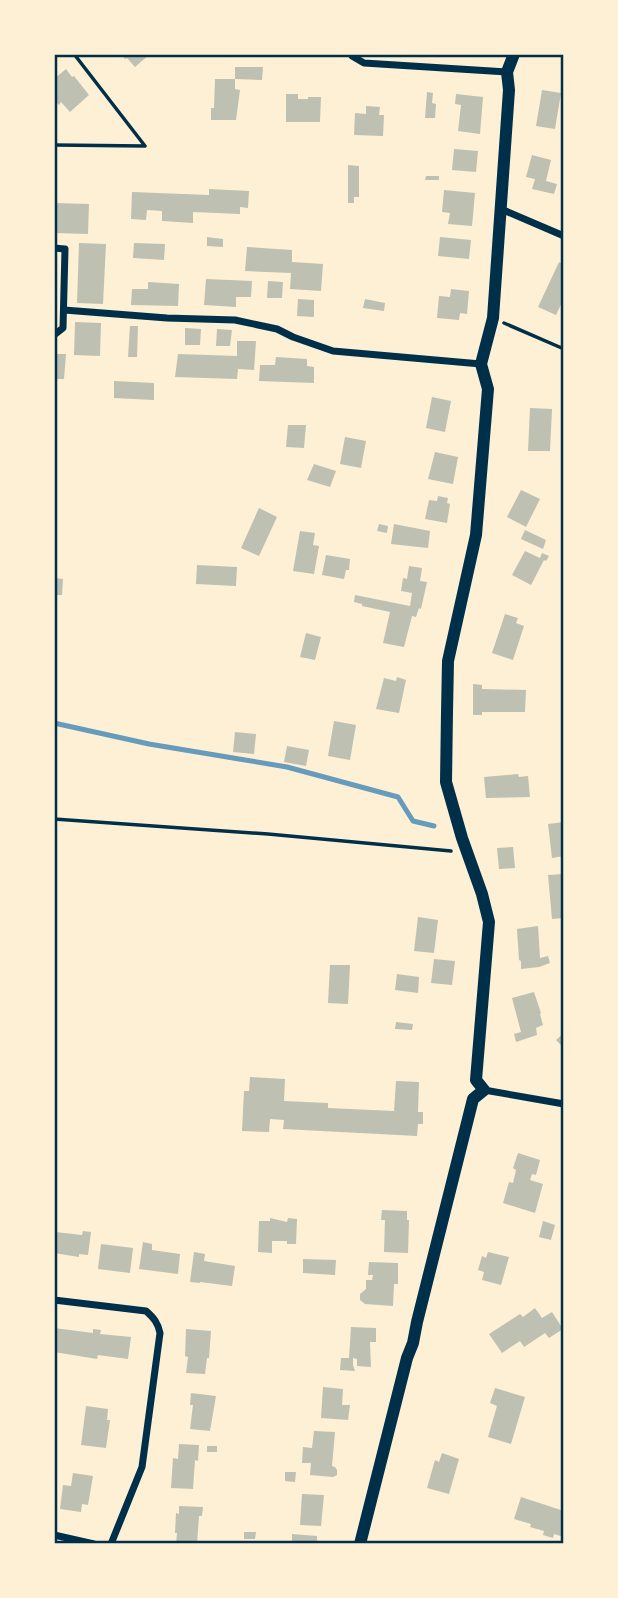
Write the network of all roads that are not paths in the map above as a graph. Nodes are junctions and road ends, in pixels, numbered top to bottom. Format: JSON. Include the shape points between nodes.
{"nodes":[{"id":1,"x":351,"y":54,"type":"edge"},
{"id":2,"x":514,"y":54,"type":"edge"},
{"id":3,"x":507,"y":72,"type":"junction"},
{"id":4,"x":501,"y":209,"type":"junction"},
{"id":5,"x":564,"y":236,"type":"edge"},
{"id":6,"x":54,"y":248,"type":"edge"},
{"id":7,"x":64,"y":310,"type":"junction"},
{"id":8,"x":54,"y":335,"type":"edge"},
{"id":9,"x":481,"y":364,"type":"junction"},
{"id":10,"x":484,"y":1090,"type":"junction"},
{"id":11,"x":564,"y":1104,"type":"edge"},
{"id":12,"x":54,"y":1300,"type":"edge"},
{"id":13,"x":54,"y":1535,"type":"edge"},
{"id":14,"x":94,"y":1544,"type":"edge"},
{"id":15,"x":111,"y":1544,"type":"edge"},
{"id":16,"x":360,"y":1544,"type":"edge"}],
"edges":[{"from":1,"to":3,"type":"street","via":[[364,63]]},
{"from":2,"to":3,"type":"street"},
{"from":3,"to":4,"type":"street"},
{"from":4,"to":5,"type":"street"},
{"from":4,"to":9,"type":"street","via":[[492,318]]},
{"from":6,"to":7,"type":"street","via":[[65,249]]},
{"from":7,"to":8,"type":"street","via":[[63,328]]},
{"from":7,"to":9,"type":"street","via":[[235,320],[277,329],[333,351]]},
{"from":9,"to":10,"type":"street","via":[[488,389],[478,522],[449,661],[446,782],[489,922],[476,1080]]},
{"from":10,"to":11,"type":"street"},
{"from":10,"to":16,"type":"street","via":[[473,1099]]},
{"from":12,"to":15,"type":"street","via":[[146,1311],[160,1333],[142,1466]]},
{"from":13,"to":14,"type":"street"}]}
